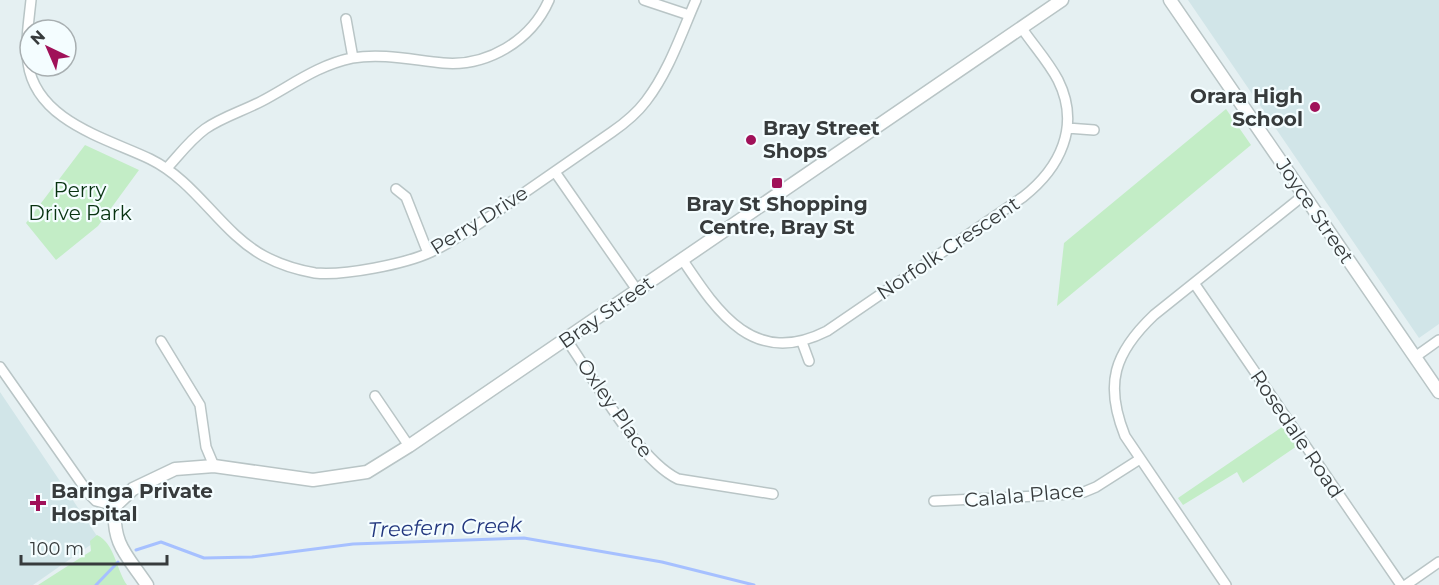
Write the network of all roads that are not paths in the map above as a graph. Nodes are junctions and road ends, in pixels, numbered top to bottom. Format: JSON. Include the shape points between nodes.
{"nodes":[{"id":1,"x":31,"y":0,"type":"edge"},
{"id":2,"x":549,"y":0,"type":"edge"},
{"id":3,"x":644,"y":0,"type":"edge"},
{"id":4,"x":696,"y":0,"type":"edge"},
{"id":5,"x":1062,"y":0,"type":"edge"},
{"id":6,"x":1170,"y":0,"type":"edge"},
{"id":7,"x":689,"y":15,"type":"junction"},
{"id":8,"x":346,"y":19,"type":"dead end"},
{"id":9,"x":1021,"y":27,"type":"junction"},
{"id":10,"x":353,"y":58,"type":"junction"},
{"id":11,"x":1067,"y":128,"type":"junction"},
{"id":12,"x":1094,"y":130,"type":"dead end"},
{"id":13,"x":167,"y":168,"type":"junction"},
{"id":14,"x":555,"y":172,"type":"junction"},
{"id":15,"x":396,"y":189,"type":"dead end"},
{"id":16,"x":1304,"y":195,"type":"junction"},
{"id":17,"x":428,"y":253,"type":"junction"},
{"id":18,"x":682,"y":259,"type":"junction"},
{"id":19,"x":1194,"y":283,"type":"junction"},
{"id":20,"x":637,"y":290,"type":"junction"},
{"id":21,"x":566,"y":339,"type":"junction"},
{"id":22,"x":1439,"y":340,"type":"edge"},
{"id":23,"x":161,"y":341,"type":"dead end"},
{"id":24,"x":802,"y":342,"type":"junction"},
{"id":25,"x":1415,"y":357,"type":"junction"},
{"id":26,"x":809,"y":361,"type":"dead end"},
{"id":27,"x":0,"y":367,"type":"edge"},
{"id":28,"x":1439,"y":393,"type":"edge"},
{"id":29,"x":375,"y":396,"type":"dead end"},
{"id":30,"x":409,"y":446,"type":"junction"},
{"id":31,"x":1140,"y":459,"type":"junction"},
{"id":32,"x":214,"y":466,"type":"junction"},
{"id":33,"x":773,"y":494,"type":"dead end"},
{"id":34,"x":934,"y":501,"type":"dead end"},
{"id":35,"x":115,"y":506,"type":"junction"},
{"id":36,"x":1439,"y":562,"type":"edge"},
{"id":37,"x":147,"y":585,"type":"edge"},
{"id":38,"x":1226,"y":585,"type":"edge"},
{"id":39,"x":1401,"y":585,"type":"edge"},
{"id":40,"x":1406,"y":585,"type":"edge"}],
"edges":[{"from":1,"to":13,"type":"street","name":"Perry Drive","via":[[28,64],[36,88],[54,110],[77,127]]},
{"from":2,"to":10,"type":"street","via":[[526,34],[478,61]]},
{"from":3,"to":7,"type":"street"},
{"from":4,"to":7,"type":"street","name":"Perry Drive"},
{"from":5,"to":9,"type":"street","name":"Bray Street"},
{"from":6,"to":16,"type":"street","name":"Joyce Street"},
{"from":7,"to":14,"type":"street","name":"Perry Drive","via":[[671,59],[647,100],[631,118]]},
{"from":8,"to":10,"type":"street"},
{"from":9,"to":11,"type":"street","name":"Norfolk Crescent","via":[[1058,81]]},
{"from":9,"to":18,"type":"street","name":"Bray Street"},
{"from":10,"to":13,"type":"street","via":[[320,68],[216,122],[190,142]]},
{"from":11,"to":12,"type":"street"},
{"from":11,"to":24,"type":"street","name":"Norfolk Crescent","via":[[1056,163],[1036,187],[827,331]]},
{"from":13,"to":17,"type":"street","name":"Perry Drive","via":[[249,246],[279,263],[316,273],[336,273]]},
{"from":14,"to":17,"type":"street","name":"Perry Drive","via":[[467,232]]},
{"from":14,"to":20,"type":"street"},
{"from":15,"to":17,"type":"street","via":[[406,197]]},
{"from":16,"to":19,"type":"street"},
{"from":16,"to":25,"type":"street","name":"Joyce Street"},
{"from":18,"to":20,"type":"street","name":"Bray Street"},
{"from":18,"to":24,"type":"street","name":"Norfolk Crescent","via":[[731,323],[760,338]]},
{"from":19,"to":31,"type":"street","via":[[1137,332],[1122,354],[1115,376],[1118,417]]},
{"from":19,"to":39,"type":"street","name":"Rosedale Road"},
{"from":20,"to":21,"type":"street","name":"Bray Street"},
{"from":21,"to":30,"type":"street","name":"Bray Street"},
{"from":21,"to":33,"type":"street","name":"Oxley Place","via":[[620,419],[660,468],[678,479]]},
{"from":22,"to":25,"type":"street"},
{"from":23,"to":32,"type":"street","via":[[200,405],[206,447]]},
{"from":24,"to":26,"type":"street"},
{"from":25,"to":28,"type":"street","name":"Joyce Street"},
{"from":27,"to":35,"type":"street","via":[[89,494],[96,501]]},
{"from":29,"to":30,"type":"street"},
{"from":30,"to":32,"type":"street","name":"Bray Street","via":[[367,472],[313,480]]},
{"from":31,"to":34,"type":"street","name":"Calala Place","via":[[1084,492]]},
{"from":31,"to":38,"type":"street"},
{"from":32,"to":35,"type":"street","name":"Bray Street","via":[[174,469],[133,489]]},
{"from":35,"to":37,"type":"street","via":[[116,539]]},
{"from":36,"to":40,"type":"street"}]}
